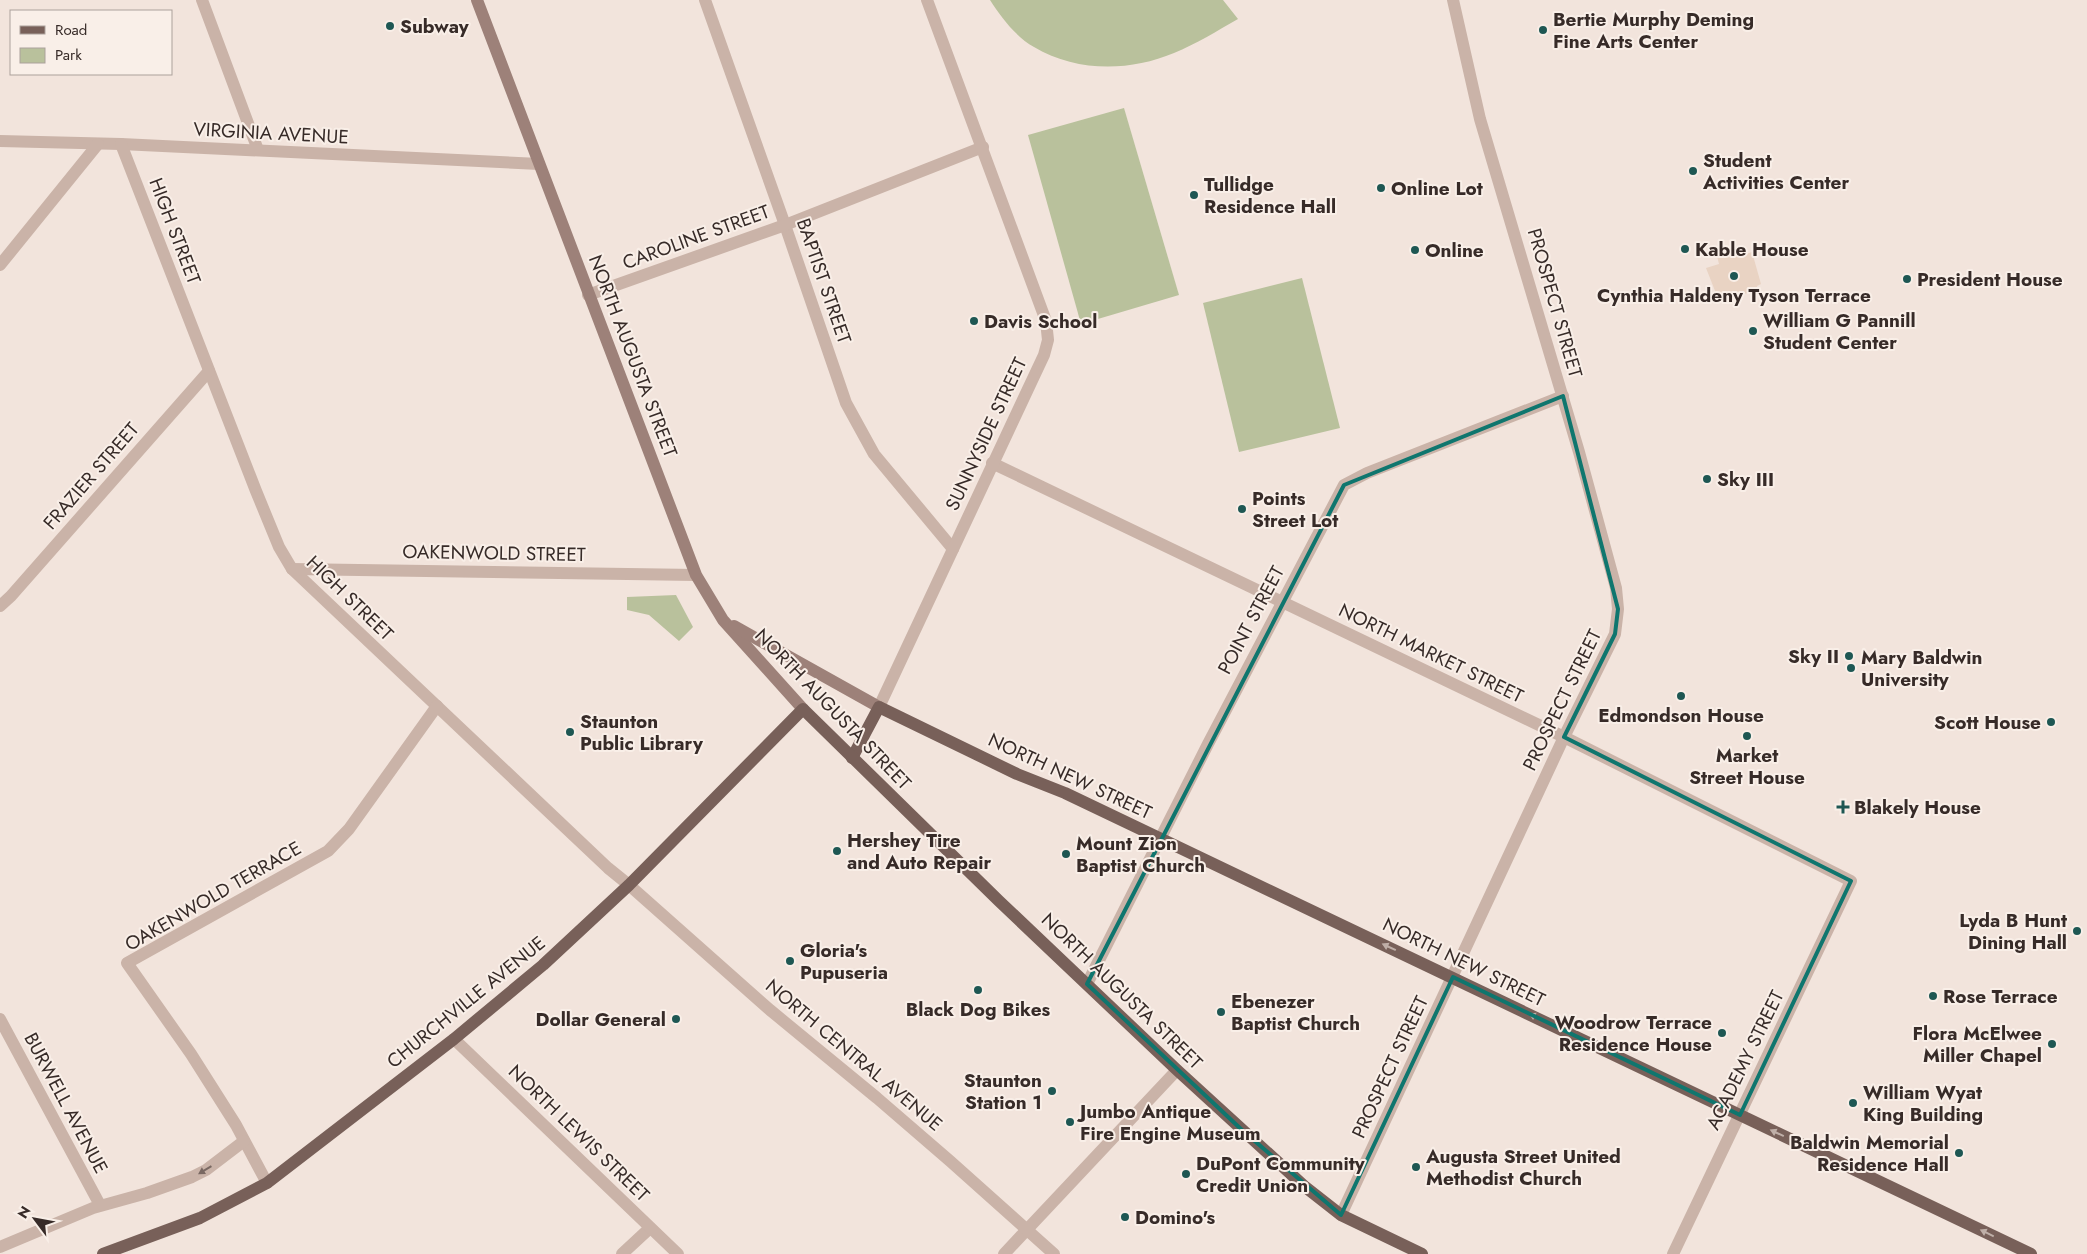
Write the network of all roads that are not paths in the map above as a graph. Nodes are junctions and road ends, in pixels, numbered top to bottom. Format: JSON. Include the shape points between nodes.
{"nodes":[{"id":1,"x":202,"y":0,"type":"edge"},
{"id":2,"x":477,"y":0,"type":"edge"},
{"id":3,"x":704,"y":0,"type":"edge"},
{"id":4,"x":928,"y":0,"type":"edge"},
{"id":5,"x":1453,"y":0,"type":"edge"},
{"id":6,"x":0,"y":141,"type":"edge"},
{"id":7,"x":98,"y":144,"type":"junction"},
{"id":8,"x":121,"y":144,"type":"junction"},
{"id":9,"x":983,"y":147,"type":"junction"},
{"id":10,"x":258,"y":150,"type":"junction"},
{"id":11,"x":539,"y":164,"type":"junction"},
{"id":12,"x":786,"y":225,"type":"junction"},
{"id":13,"x":0,"y":265,"type":"edge"},
{"id":14,"x":588,"y":295,"type":"junction"},
{"id":15,"x":209,"y":371,"type":"junction"},
{"id":16,"x":1562,"y":396,"type":"junction"},
{"id":17,"x":992,"y":462,"type":"junction"},
{"id":18,"x":953,"y":549,"type":"junction"},
{"id":19,"x":292,"y":568,"type":"junction"},
{"id":20,"x":696,"y":575,"type":"junction"},
{"id":21,"x":1282,"y":602,"type":"junction"},
{"id":22,"x":0,"y":606,"type":"edge"},
{"id":23,"x":723,"y":620,"type":"junction"},
{"id":24,"x":437,"y":706,"type":"junction"},
{"id":25,"x":879,"y":707,"type":"junction"},
{"id":26,"x":803,"y":709,"type":"junction"},
{"id":27,"x":1564,"y":737,"type":"junction"},
{"id":28,"x":852,"y":758,"type":"junction"},
{"id":29,"x":1162,"y":839,"type":"junction"},
{"id":30,"x":1851,"y":881,"type":"joint"},
{"id":31,"x":629,"y":885,"type":"junction"},
{"id":32,"x":1452,"y":977,"type":"junction"},
{"id":33,"x":1087,"y":984,"type":"junction"},
{"id":34,"x":0,"y":1019,"type":"edge"},
{"id":35,"x":454,"y":1039,"type":"junction"},
{"id":36,"x":1176,"y":1070,"type":"junction"},
{"id":37,"x":1740,"y":1115,"type":"junction"},
{"id":38,"x":244,"y":1141,"type":"junction"},
{"id":39,"x":267,"y":1183,"type":"junction"},
{"id":40,"x":100,"y":1206,"type":"junction"},
{"id":41,"x":1341,"y":1215,"type":"junction"},
{"id":42,"x":650,"y":1228,"type":"junction"},
{"id":43,"x":1027,"y":1230,"type":"junction"},
{"id":44,"x":0,"y":1247,"type":"edge"},
{"id":45,"x":102,"y":1254,"type":"edge"},
{"id":46,"x":622,"y":1254,"type":"edge"},
{"id":47,"x":678,"y":1254,"type":"edge"},
{"id":48,"x":1004,"y":1254,"type":"edge"},
{"id":49,"x":1054,"y":1254,"type":"edge"},
{"id":50,"x":1422,"y":1254,"type":"edge"},
{"id":51,"x":1673,"y":1254,"type":"edge"},
{"id":52,"x":2031,"y":1254,"type":"edge"}],
"edges":[{"from":1,"to":10,"type":"street"},
{"from":2,"to":11,"type":"main road","name":"NORTH AUGUSTA STREET"},
{"from":3,"to":12,"type":"street","name":"BAPTIST STREET"},
{"from":4,"to":9,"type":"street","name":"SUNNYSIDE STREET"},
{"from":5,"to":16,"type":"street","name":"PROSPECT STREET","via":[[1480,120]]},
{"from":6,"to":7,"type":"street","name":"VIRGINIA AVENUE"},
{"from":7,"to":8,"type":"street","name":"VIRGINIA AVENUE"},
{"from":7,"to":13,"type":"street"},
{"from":8,"to":10,"type":"street","name":"VIRGINIA AVENUE"},
{"from":8,"to":15,"type":"street","name":"HIGH STREET"},
{"from":9,"to":12,"type":"street","name":"CAROLINE STREET"},
{"from":9,"to":17,"type":"street","name":"SUNNYSIDE STREET","via":[[1048,333],[1044,355]]},
{"from":10,"to":11,"type":"street","name":"VIRGINIA AVENUE"},
{"from":11,"to":14,"type":"main road","name":"NORTH AUGUSTA STREET"},
{"from":12,"to":14,"type":"street","name":"CAROLINE STREET"},
{"from":12,"to":18,"type":"street","name":"BAPTIST STREET","via":[[846,403],[874,454]]},
{"from":14,"to":20,"type":"main road","name":"NORTH AUGUSTA STREET"},
{"from":15,"to":19,"type":"street","name":"HIGH STREET","via":[[279,547]]},
{"from":15,"to":22,"type":"street","name":"FRAZIER STREET"},
{"from":16,"to":21,"type":"street","name":"POINT STREET","via":[[1344,485]]},
{"from":16,"to":27,"type":"street","name":"PROSPECT STREET","via":[[1616,588],[1618,609],[1615,634]]},
{"from":17,"to":18,"type":"street","name":"SUNNYSIDE STREET"},
{"from":17,"to":21,"type":"street","name":"NORTH MARKET STREET"},
{"from":18,"to":25,"type":"street","name":"SUNNYSIDE STREET"},
{"from":19,"to":20,"type":"street","name":"OAKENWOLD STREET"},
{"from":19,"to":24,"type":"street","name":"HIGH STREET"},
{"from":20,"to":23,"type":"main road","name":"NORTH AUGUSTA STREET"},
{"from":21,"to":27,"type":"street","name":"NORTH MARKET STREET"},
{"from":21,"to":29,"type":"street","name":"POINT STREET"},
{"from":23,"to":25,"type":"main road","name":"NORTH NEW STREET"},
{"from":23,"to":26,"type":"main road","name":"NORTH AUGUSTA STREET"},
{"from":24,"to":31,"type":"street","name":"HIGH STREET"},
{"from":24,"to":38,"type":"street","name":"OAKENWOLD TERRACE","via":[[349,829],[328,851],[127,963],[191,1054]]},
{"from":25,"to":28,"type":"main road"},
{"from":25,"to":29,"type":"main road","name":"NORTH NEW STREET"},
{"from":26,"to":28,"type":"main road","name":"NORTH AUGUSTA STREET"},
{"from":26,"to":31,"type":"main road","name":"CHURCHVILLE AVENUE"},
{"from":27,"to":30,"type":"street","name":"NORTH MARKET STREET"},
{"from":27,"to":32,"type":"street","name":"PROSPECT STREET"},
{"from":28,"to":33,"type":"main road","name":"NORTH AUGUSTA STREET"},
{"from":32,"to":29,"type":"main road","name":"NORTH NEW STREET","one_way":true},
{"from":29,"to":33,"type":"street","name":"POINT STREET"},
{"from":30,"to":37,"type":"street","name":"ACADEMY STREET"},
{"from":31,"to":35,"type":"main road","name":"CHURCHVILLE AVENUE","via":[[543,965]]},
{"from":31,"to":43,"type":"street","name":"NORTH CENTRAL AVENUE"},
{"from":37,"to":32,"type":"main road","name":"NORTH NEW STREET","one_way":true},
{"from":32,"to":41,"type":"street","name":"PROSPECT STREET"},
{"from":33,"to":36,"type":"main road","name":"NORTH AUGUSTA STREET"},
{"from":34,"to":40,"type":"street","name":"BURWELL AVENUE"},
{"from":35,"to":39,"type":"main road","name":"CHURCHVILLE AVENUE"},
{"from":35,"to":42,"type":"street","name":"NORTH LEWIS STREET"},
{"from":36,"to":41,"type":"main road","name":"NORTH AUGUSTA STREET","via":[[1304,1186]]},
{"from":36,"to":43,"type":"street"},
{"from":37,"to":51,"type":"street","name":"ACADEMY STREET"},
{"from":52,"to":37,"type":"main road","name":"NORTH NEW STREET","one_way":true},
{"from":38,"to":39,"type":"street","name":"OAKENWOLD TERRACE"},
{"from":38,"to":40,"type":"street","one_way":true,"via":[[192,1177],[147,1194]]},
{"from":39,"to":45,"type":"main road","name":"CHURCHVILLE AVENUE","via":[[200,1218]]},
{"from":40,"to":44,"type":"street"},
{"from":41,"to":50,"type":"main road","name":"NORTH AUGUSTA STREET"},
{"from":42,"to":46,"type":"street"},
{"from":42,"to":47,"type":"street","name":"NORTH LEWIS STREET"},
{"from":43,"to":48,"type":"street"},
{"from":43,"to":49,"type":"street","name":"NORTH CENTRAL AVENUE"}]}
